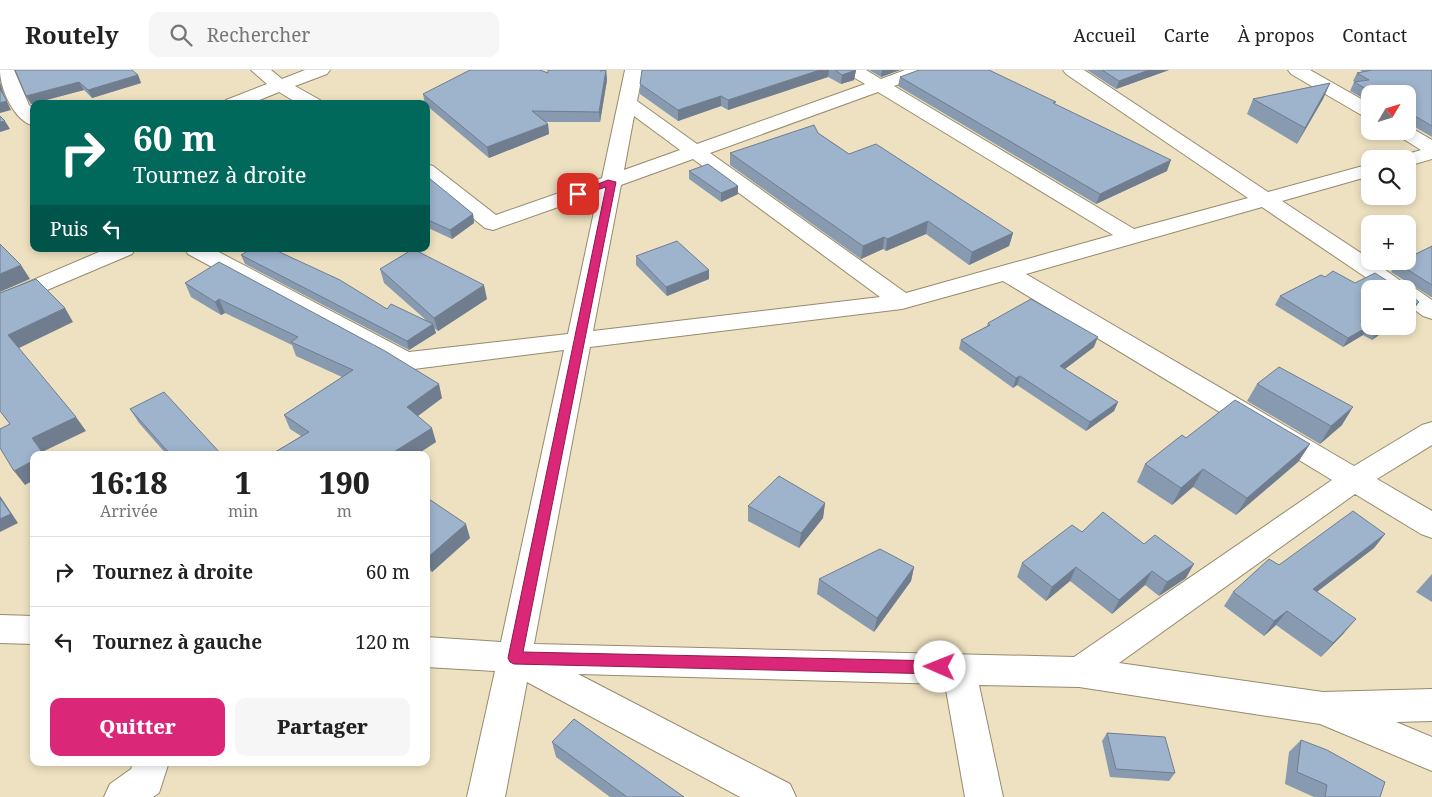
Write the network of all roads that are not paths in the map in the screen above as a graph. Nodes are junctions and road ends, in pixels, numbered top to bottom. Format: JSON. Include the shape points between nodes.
{"nodes":[{"id":1,"x":5,"y":70,"type":"edge"},
{"id":2,"x":260,"y":70,"type":"edge"},
{"id":3,"x":321,"y":70,"type":"edge"},
{"id":4,"x":634,"y":70,"type":"edge"},
{"id":5,"x":854,"y":70,"type":"edge"},
{"id":6,"x":922,"y":70,"type":"edge"},
{"id":7,"x":1072,"y":70,"type":"edge"},
{"id":8,"x":1297,"y":70,"type":"edge"},
{"id":9,"x":279,"y":85,"type":"junction"},
{"id":10,"x":880,"y":85,"type":"junction"},
{"id":11,"x":243,"y":100,"type":"edge"},
{"id":12,"x":306,"y":100,"type":"edge"},
{"id":13,"x":628,"y":103,"type":"junction"},
{"id":14,"x":1361,"y":107,"type":"edge"},
{"id":15,"x":30,"y":116,"type":"edge"},
{"id":16,"x":1416,"y":138,"type":"edge"},
{"id":17,"x":1432,"y":148,"type":"edge"},
{"id":18,"x":695,"y":151,"type":"junction"},
{"id":19,"x":1432,"y":153,"type":"edge"},
{"id":20,"x":1416,"y":158,"type":"edge"},
{"id":21,"x":1361,"y":172,"type":"edge"},
{"id":22,"x":430,"y":173,"type":"edge"},
{"id":23,"x":611,"y":182,"type":"junction"},
{"id":24,"x":1264,"y":198,"type":"junction"},
{"id":25,"x":1132,"y":238,"type":"junction"},
{"id":26,"x":117,"y":252,"type":"edge"},
{"id":27,"x":202,"y":252,"type":"edge"},
{"id":28,"x":1007,"y":273,"type":"junction"},
{"id":29,"x":1386,"y":280,"type":"edge"},
{"id":30,"x":1416,"y":299,"type":"edge"},
{"id":31,"x":902,"y":302,"type":"junction"},
{"id":32,"x":0,"y":303,"type":"edge"},
{"id":33,"x":1432,"y":310,"type":"edge"},
{"id":34,"x":580,"y":339,"type":"junction"},
{"id":35,"x":1432,"y":432,"type":"edge"},
{"id":36,"x":1354,"y":480,"type":"junction"},
{"id":37,"x":1432,"y":526,"type":"edge"},
{"id":38,"x":430,"y":652,"type":"edge"},
{"id":39,"x":514,"y":658,"type":"junction"},
{"id":40,"x":959,"y":668,"type":"junction"},
{"id":41,"x":1079,"y":672,"type":"junction"},
{"id":42,"x":1432,"y":705,"type":"edge"},
{"id":43,"x":1323,"y":708,"type":"junction"},
{"id":44,"x":1432,"y":754,"type":"edge"},
{"id":45,"x":150,"y":766,"type":"edge"},
{"id":46,"x":123,"y":797,"type":"edge"},
{"id":47,"x":486,"y":797,"type":"edge"},
{"id":48,"x":777,"y":797,"type":"edge"},
{"id":49,"x":984,"y":797,"type":"edge"}],
"edges":[{"from":1,"to":15,"type":"street","via":[[21,107]]},
{"from":2,"to":9,"type":"street"},
{"from":3,"to":9,"type":"street"},
{"from":4,"to":13,"type":"street"},
{"from":5,"to":10,"type":"street"},
{"from":6,"to":10,"type":"street"},
{"from":7,"to":24,"type":"street"},
{"from":8,"to":14,"type":"street"},
{"from":9,"to":11,"type":"street"},
{"from":9,"to":12,"type":"street"},
{"from":10,"to":18,"type":"street"},
{"from":10,"to":25,"type":"street"},
{"from":13,"to":18,"type":"street"},
{"from":13,"to":23,"type":"street"},
{"from":16,"to":17,"type":"street"},
{"from":18,"to":23,"type":"street"},
{"from":18,"to":31,"type":"street"},
{"from":19,"to":20,"type":"street"},
{"from":21,"to":24,"type":"street"},
{"from":22,"to":23,"type":"street","via":[[493,223]]},
{"from":23,"to":34,"type":"street"},
{"from":24,"to":25,"type":"street"},
{"from":24,"to":29,"type":"street"},
{"from":25,"to":28,"type":"street"},
{"from":26,"to":32,"type":"street"},
{"from":27,"to":34,"type":"street","via":[[406,361]]},
{"from":28,"to":31,"type":"street"},
{"from":28,"to":36,"type":"street"},
{"from":30,"to":33,"type":"street"},
{"from":31,"to":34,"type":"street"},
{"from":34,"to":39,"type":"street"},
{"from":35,"to":36,"type":"street"},
{"from":36,"to":37,"type":"street"},
{"from":36,"to":41,"type":"street"},
{"from":38,"to":39,"type":"street"},
{"from":39,"to":40,"type":"street"},
{"from":39,"to":47,"type":"street"},
{"from":39,"to":48,"type":"street"},
{"from":40,"to":41,"type":"street"},
{"from":40,"to":49,"type":"street"},
{"from":41,"to":43,"type":"street"},
{"from":42,"to":43,"type":"street"},
{"from":43,"to":44,"type":"street"},
{"from":45,"to":46,"type":"street","via":[[146,780]]}]}
